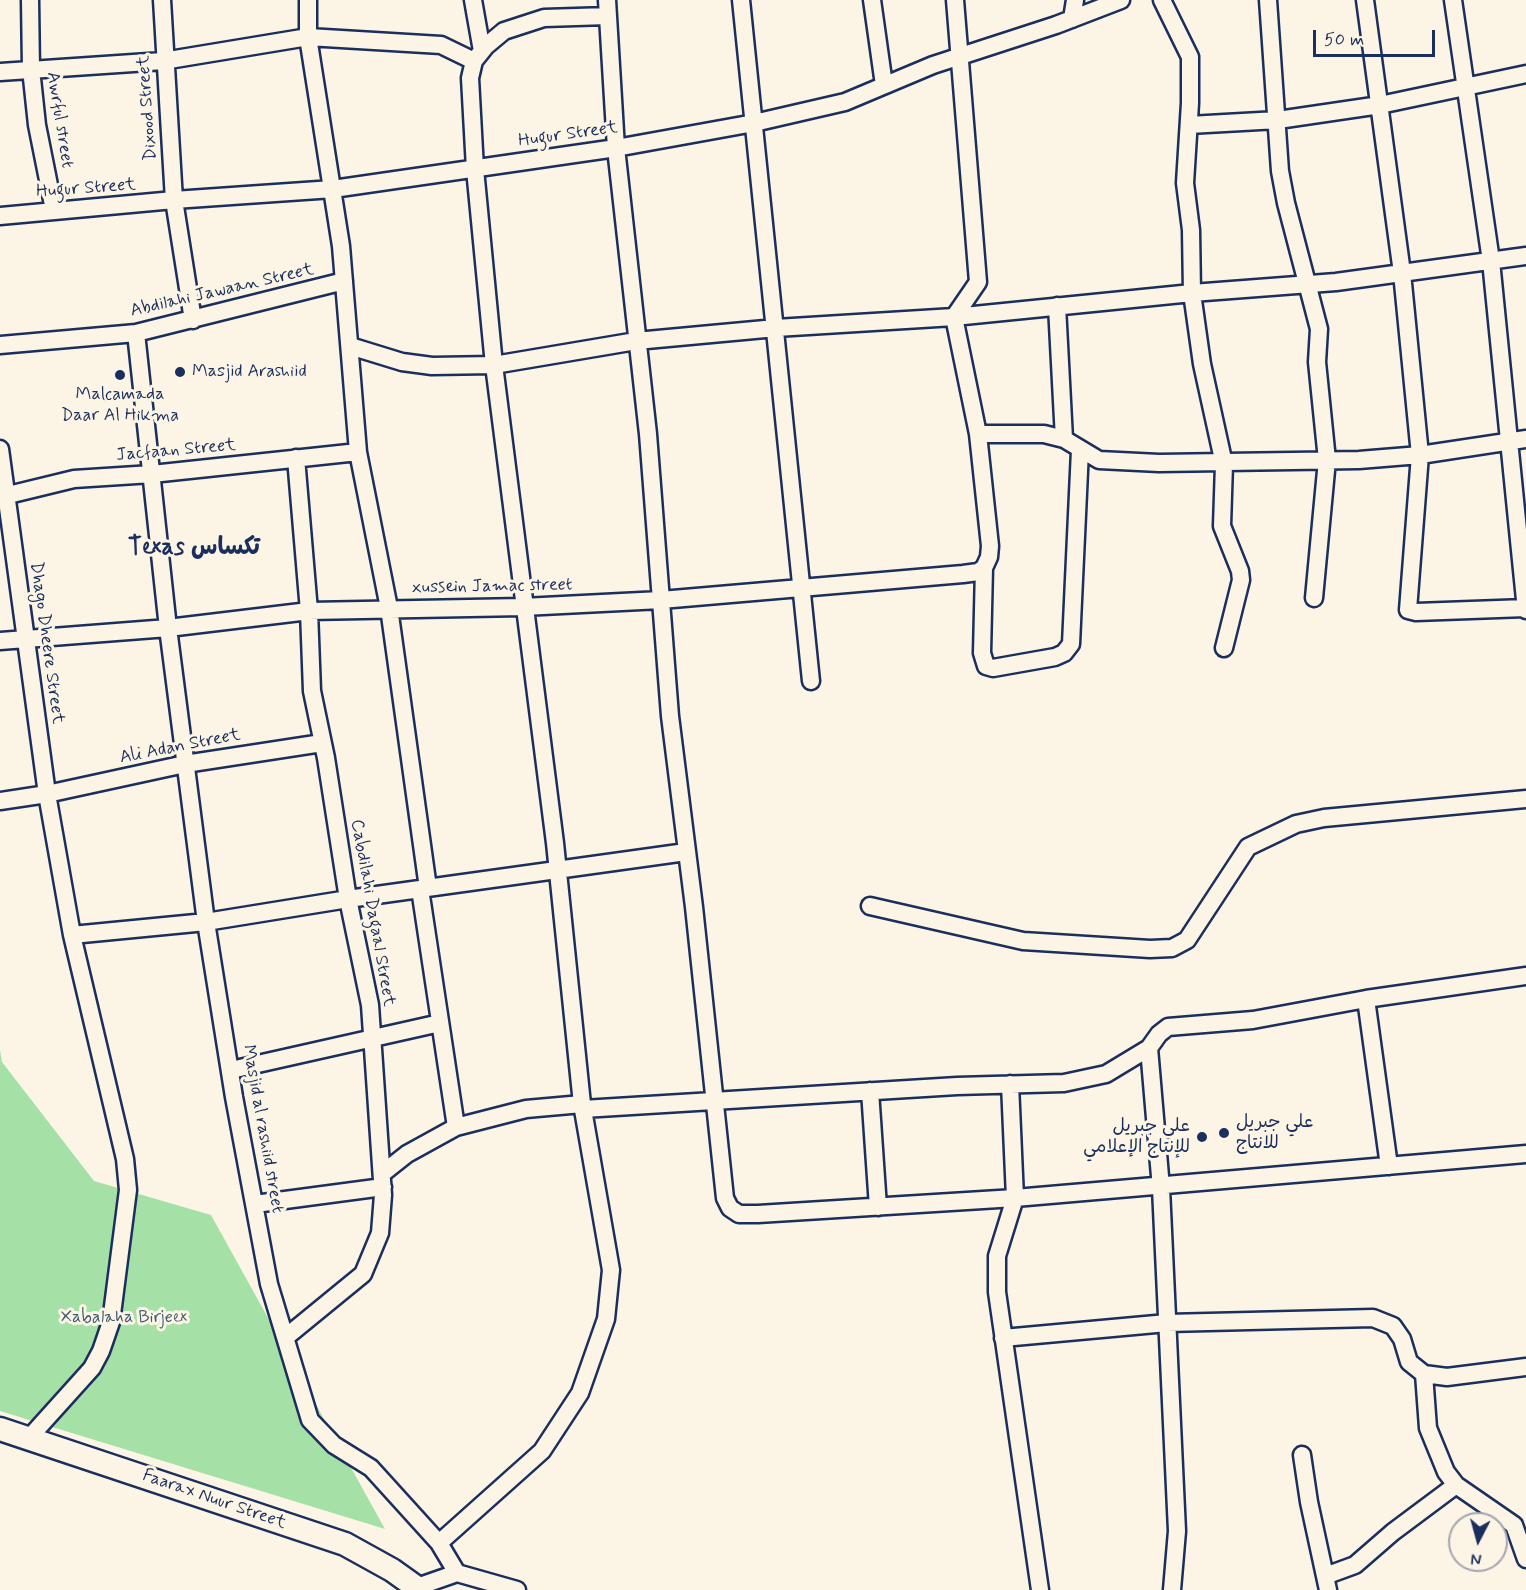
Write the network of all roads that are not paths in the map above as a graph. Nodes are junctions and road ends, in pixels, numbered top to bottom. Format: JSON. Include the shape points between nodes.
{"nodes":[{"id":1,"x":30,"y":0,"type":"edge"},
{"id":2,"x":162,"y":0,"type":"edge"},
{"id":3,"x":308,"y":0,"type":"edge"},
{"id":4,"x":473,"y":0,"type":"edge"},
{"id":5,"x":741,"y":0,"type":"edge"},
{"id":6,"x":872,"y":0,"type":"edge"},
{"id":7,"x":955,"y":0,"type":"edge"},
{"id":8,"x":1075,"y":0,"type":"edge"},
{"id":9,"x":1121,"y":0,"type":"edge"},
{"id":10,"x":1162,"y":0,"type":"edge"},
{"id":11,"x":1268,"y":0,"type":"edge"},
{"id":12,"x":1365,"y":0,"type":"edge"},
{"id":13,"x":1453,"y":0,"type":"edge"},
{"id":14,"x":607,"y":8,"type":"edge"},
{"id":15,"x":1072,"y":19,"type":"junction"},
{"id":16,"x":308,"y":37,"type":"junction"},
{"id":17,"x":478,"y":56,"type":"junction"},
{"id":18,"x":962,"y":56,"type":"junction"},
{"id":19,"x":164,"y":61,"type":"junction"},
{"id":20,"x":31,"y":69,"type":"junction"},
{"id":21,"x":0,"y":72,"type":"edge"},
{"id":22,"x":1526,"y":74,"type":"edge"},
{"id":23,"x":884,"y":85,"type":"junction"},
{"id":24,"x":1466,"y":87,"type":"junction"},
{"id":25,"x":1380,"y":105,"type":"junction"},
{"id":26,"x":1278,"y":120,"type":"junction"},
{"id":27,"x":754,"y":123,"type":"junction"},
{"id":28,"x":1189,"y":124,"type":"junction"},
{"id":29,"x":616,"y":148,"type":"junction"},
{"id":30,"x":475,"y":168,"type":"junction"},
{"id":31,"x":333,"y":189,"type":"junction"},
{"id":32,"x":174,"y":200,"type":"junction"},
{"id":33,"x":54,"y":210,"type":"junction"},
{"id":34,"x":0,"y":216,"type":"edge"},
{"id":35,"x":1526,"y":256,"type":"edge"},
{"id":36,"x":1491,"y":261,"type":"junction"},
{"id":37,"x":1402,"y":273,"type":"junction"},
{"id":38,"x":344,"y":281,"type":"junction"},
{"id":39,"x":1308,"y":285,"type":"junction"},
{"id":40,"x":1192,"y":293,"type":"junction"},
{"id":41,"x":1057,"y":306,"type":"junction"},
{"id":42,"x":954,"y":317,"type":"junction"},
{"id":43,"x":193,"y":320,"type":"junction"},
{"id":44,"x":776,"y":328,"type":"junction"},
{"id":45,"x":136,"y":333,"type":"junction"},
{"id":46,"x":636,"y":341,"type":"junction"},
{"id":47,"x":0,"y":345,"type":"edge"},
{"id":48,"x":350,"y":346,"type":"junction"},
{"id":49,"x":494,"y":365,"type":"junction"},
{"id":50,"x":978,"y":434,"type":"junction"},
{"id":51,"x":1064,"y":439,"type":"junction"},
{"id":52,"x":1518,"y":439,"type":"edge"},
{"id":53,"x":0,"y":449,"type":"edge"},
{"id":54,"x":1080,"y":450,"type":"junction"},
{"id":55,"x":358,"y":452,"type":"junction"},
{"id":56,"x":1420,"y":455,"type":"junction"},
{"id":57,"x":296,"y":458,"type":"junction"},
{"id":58,"x":1327,"y":460,"type":"junction"},
{"id":59,"x":1224,"y":464,"type":"junction"},
{"id":60,"x":152,"y":474,"type":"junction"},
{"id":61,"x":4,"y":497,"type":"edge"},
{"id":62,"x":984,"y":568,"type":"junction"},
{"id":63,"x":803,"y":586,"type":"junction"},
{"id":64,"x":1314,"y":597,"type":"dead end"},
{"id":65,"x":662,"y":600,"type":"junction"},
{"id":66,"x":523,"y":607,"type":"junction"},
{"id":67,"x":389,"y":608,"type":"junction"},
{"id":68,"x":1526,"y":608,"type":"edge"},
{"id":69,"x":309,"y":611,"type":"junction"},
{"id":70,"x":168,"y":628,"type":"junction"},
{"id":71,"x":24,"y":638,"type":"junction"},
{"id":72,"x":0,"y":641,"type":"edge"},
{"id":73,"x":1224,"y":648,"type":"dead end"},
{"id":74,"x":811,"y":681,"type":"dead end"},
{"id":75,"x":322,"y":743,"type":"junction"},
{"id":76,"x":185,"y":764,"type":"junction"},
{"id":77,"x":47,"y":794,"type":"junction"},
{"id":78,"x":1526,"y":799,"type":"edge"},
{"id":79,"x":0,"y":801,"type":"edge"},
{"id":80,"x":686,"y":852,"type":"junction"},
{"id":81,"x":558,"y":869,"type":"junction"},
{"id":82,"x":424,"y":889,"type":"junction"},
{"id":83,"x":348,"y":899,"type":"junction"},
{"id":84,"x":870,"y":906,"type":"dead end"},
{"id":85,"x":206,"y":922,"type":"junction"},
{"id":86,"x":72,"y":935,"type":"junction"},
{"id":87,"x":1526,"y":976,"type":"edge"},
{"id":88,"x":1366,"y":999,"type":"junction"},
{"id":89,"x":440,"y":1023,"type":"junction"},
{"id":90,"x":372,"y":1039,"type":"junction"},
{"id":91,"x":1149,"y":1048,"type":"junction"},
{"id":92,"x":231,"y":1070,"type":"junction"},
{"id":93,"x":1010,"y":1084,"type":"junction"},
{"id":94,"x":870,"y":1091,"type":"junction"},
{"id":95,"x":715,"y":1100,"type":"junction"},
{"id":96,"x":583,"y":1107,"type":"junction"},
{"id":97,"x":456,"y":1127,"type":"junction"},
{"id":98,"x":1526,"y":1154,"type":"edge"},
{"id":99,"x":1389,"y":1166,"type":"junction"},
{"id":100,"x":383,"y":1180,"type":"junction"},
{"id":101,"x":1161,"y":1188,"type":"junction"},
{"id":102,"x":1015,"y":1198,"type":"junction"},
{"id":103,"x":255,"y":1204,"type":"junction"},
{"id":104,"x":878,"y":1207,"type":"junction"},
{"id":105,"x":1167,"y":1323,"type":"junction"},
{"id":106,"x":286,"y":1337,"type":"junction"},
{"id":107,"x":1003,"y":1338,"type":"junction"},
{"id":108,"x":1526,"y":1367,"type":"edge"},
{"id":109,"x":1424,"y":1374,"type":"junction"},
{"id":110,"x":0,"y":1429,"type":"edge"},
{"id":111,"x":29,"y":1438,"type":"junction"},
{"id":112,"x":1302,"y":1455,"type":"dead end"},
{"id":113,"x":1456,"y":1485,"type":"junction"},
{"id":114,"x":439,"y":1543,"type":"junction"},
{"id":115,"x":1526,"y":1559,"type":"edge"},
{"id":116,"x":457,"y":1573,"type":"junction"},
{"id":117,"x":1326,"y":1583,"type":"edge"},
{"id":118,"x":419,"y":1589,"type":"edge"},
{"id":119,"x":517,"y":1590,"type":"edge"},
{"id":120,"x":1040,"y":1590,"type":"edge"},
{"id":121,"x":1172,"y":1590,"type":"edge"}],
"edges":[{"from":1,"to":20,"type":"street","name":"Awrful street"},
{"from":2,"to":19,"type":"street","name":"Dixood Street"},
{"from":3,"to":16,"type":"street"},
{"from":4,"to":17,"type":"street"},
{"from":5,"to":27,"type":"street"},
{"from":6,"to":23,"type":"street"},
{"from":7,"to":18,"type":"street"},
{"from":8,"to":15,"type":"street"},
{"from":9,"to":15,"type":"street","name":"Hugur Street"},
{"from":10,"to":28,"type":"street","via":[[1190,57]]},
{"from":11,"to":26,"type":"street"},
{"from":12,"to":25,"type":"street"},
{"from":13,"to":24,"type":"street"},
{"from":14,"to":17,"type":"street","via":[[544,18],[504,31]]},
{"from":14,"to":29,"type":"street"},
{"from":15,"to":18,"type":"street","name":"Hugur Street"},
{"from":16,"to":17,"type":"street","via":[[441,45]]},
{"from":16,"to":19,"type":"street"},
{"from":16,"to":31,"type":"street"},
{"from":17,"to":30,"type":"street","via":[[470,78]]},
{"from":18,"to":23,"type":"street","name":"Hugur Street"},
{"from":18,"to":42,"type":"street","via":[[978,282]]},
{"from":19,"to":20,"type":"street"},
{"from":19,"to":32,"type":"street","name":"Dixood Street"},
{"from":20,"to":21,"type":"street"},
{"from":20,"to":33,"type":"street","name":"Awrful street","via":[[37,125]]},
{"from":22,"to":24,"type":"street"},
{"from":23,"to":27,"type":"street","name":"Hugur Street","via":[[845,102]]},
{"from":24,"to":25,"type":"street"},
{"from":24,"to":36,"type":"street"},
{"from":25,"to":26,"type":"street"},
{"from":25,"to":37,"type":"street"},
{"from":26,"to":28,"type":"street"},
{"from":26,"to":39,"type":"street","via":[[1280,171]]},
{"from":27,"to":29,"type":"street","name":"Hugur Street"},
{"from":27,"to":44,"type":"street"},
{"from":28,"to":40,"type":"street","via":[[1185,183],[1191,230]]},
{"from":29,"to":30,"type":"street","name":"Hugur Street"},
{"from":29,"to":46,"type":"street"},
{"from":30,"to":31,"type":"street","name":"Hugur Street"},
{"from":30,"to":49,"type":"street"},
{"from":31,"to":32,"type":"street","name":"Hugur Street"},
{"from":31,"to":38,"type":"street"},
{"from":32,"to":33,"type":"street","name":"Hugur Street"},
{"from":32,"to":43,"type":"street","name":"Dixood Street"},
{"from":33,"to":34,"type":"street","name":"Hugur Street"},
{"from":35,"to":36,"type":"street"},
{"from":36,"to":37,"type":"street"},
{"from":36,"to":52,"type":"street"},
{"from":37,"to":39,"type":"street"},
{"from":37,"to":56,"type":"street"},
{"from":38,"to":43,"type":"street","name":"Abdilahi Jawaan Street"},
{"from":38,"to":48,"type":"street"},
{"from":39,"to":40,"type":"street"},
{"from":39,"to":58,"type":"street","via":[[1319,329],[1317,362]]},
{"from":40,"to":41,"type":"street"},
{"from":40,"to":59,"type":"street","via":[[1202,364]]},
{"from":41,"to":42,"type":"street"},
{"from":41,"to":51,"type":"street"},
{"from":42,"to":44,"type":"street"},
{"from":42,"to":50,"type":"street"},
{"from":43,"to":45,"type":"street","name":"Abdilahi Jawaan Street"},
{"from":44,"to":46,"type":"street"},
{"from":44,"to":63,"type":"street"},
{"from":45,"to":47,"type":"street","name":"Abdilahi Jawaan Street"},
{"from":45,"to":60,"type":"street","name":"Masjid al rashiid street"},
{"from":46,"to":49,"type":"street"},
{"from":46,"to":65,"type":"street"},
{"from":48,"to":49,"type":"street","via":[[402,362],[432,366]]},
{"from":48,"to":55,"type":"street"},
{"from":49,"to":66,"type":"street"},
{"from":50,"to":51,"type":"street","via":[[1044,434]]},
{"from":50,"to":62,"type":"street","via":[[990,546]]},
{"from":51,"to":54,"type":"street"},
{"from":52,"to":56,"type":"street"},
{"from":52,"to":68,"type":"street"},
{"from":53,"to":61,"type":"street","name":"Dhago Dheere Street"},
{"from":54,"to":59,"type":"street","via":[[1099,460],[1125,463]]},
{"from":54,"to":62,"type":"street","via":[[1074,635],[1064,653],[993,668],[986,666],[982,653]]},
{"from":55,"to":57,"type":"street","name":"Jacfaan Street"},
{"from":55,"to":67,"type":"street"},
{"from":56,"to":58,"type":"street"},
{"from":56,"to":68,"type":"street","via":[[1408,610]]},
{"from":57,"to":60,"type":"street","name":"Jacfaan Street"},
{"from":57,"to":69,"type":"street","name":"Cabdilahi Dagaal Street"},
{"from":58,"to":59,"type":"street"},
{"from":58,"to":64,"type":"street"},
{"from":59,"to":73,"type":"street","via":[[1222,526],[1241,580]]},
{"from":60,"to":61,"type":"street","name":"Jacfaan Street","via":[[74,479]]},
{"from":60,"to":70,"type":"street","name":"Masjid al rashiid street"},
{"from":61,"to":71,"type":"street","name":"Dhago Dheere Street"},
{"from":62,"to":63,"type":"street","name":"xussein Jamac street","via":[[963,574]]},
{"from":63,"to":65,"type":"street","name":"xussein Jamac street"},
{"from":63,"to":74,"type":"street"},
{"from":65,"to":66,"type":"street","name":"xussein Jamac street"},
{"from":65,"to":80,"type":"street","via":[[670,716]]},
{"from":66,"to":67,"type":"street","name":"xussein Jamac street"},
{"from":66,"to":81,"type":"street"},
{"from":67,"to":69,"type":"street","name":"xussein Jamac street"},
{"from":67,"to":82,"type":"street"},
{"from":69,"to":70,"type":"street","name":"xussein Jamac street"},
{"from":69,"to":75,"type":"street","name":"Cabdilahi Dagaal Street","via":[[312,692]]},
{"from":70,"to":71,"type":"street","name":"xussein Jamac street"},
{"from":70,"to":76,"type":"street","name":"Masjid al rashiid street"},
{"from":71,"to":72,"type":"street","name":"xussein Jamac street"},
{"from":71,"to":77,"type":"street","name":"Dhago Dheere Street"},
{"from":75,"to":76,"type":"street","name":"Ali Adan Street"},
{"from":75,"to":83,"type":"street","name":"Cabdilahi Dagaal Street"},
{"from":76,"to":77,"type":"street","name":"Ali Adan Street"},
{"from":76,"to":85,"type":"street","name":"Masjid al rashiid street"},
{"from":77,"to":79,"type":"street","name":"Ali Adan Street"},
{"from":77,"to":86,"type":"street","name":"Dhago Dheere Street"},
{"from":78,"to":84,"type":"street","via":[[1296,824],[1248,847],[1187,940],[1172,948],[1023,941]]},
{"from":80,"to":81,"type":"street"},
{"from":80,"to":95,"type":"street"},
{"from":81,"to":82,"type":"street"},
{"from":81,"to":96,"type":"street"},
{"from":82,"to":83,"type":"street"},
{"from":82,"to":89,"type":"street"},
{"from":83,"to":85,"type":"street"},
{"from":83,"to":90,"type":"street","name":"Cabdilahi Dagaal Street","via":[[370,1005]]},
{"from":85,"to":86,"type":"street"},
{"from":85,"to":92,"type":"street","name":"Masjid al rashiid street"},
{"from":86,"to":111,"type":"street","name":"Dhago Dheere Street","via":[[125,1159],[128,1190],[111,1322],[101,1351],[92,1368]]},
{"from":87,"to":88,"type":"street"},
{"from":88,"to":91,"type":"street","via":[[1254,1020],[1168,1027]]},
{"from":88,"to":99,"type":"street"},
{"from":89,"to":90,"type":"street"},
{"from":89,"to":97,"type":"street"},
{"from":90,"to":92,"type":"street"},
{"from":90,"to":100,"type":"street","name":"Cabdilahi Dagaal Street"},
{"from":91,"to":93,"type":"street","via":[[1106,1074],[1064,1083]]},
{"from":91,"to":101,"type":"street"},
{"from":92,"to":103,"type":"street","name":"Masjid al rashiid street"},
{"from":93,"to":94,"type":"street"},
{"from":93,"to":102,"type":"street"},
{"from":94,"to":95,"type":"street"},
{"from":94,"to":104,"type":"street"},
{"from":95,"to":96,"type":"street"},
{"from":95,"to":104,"type":"street","via":[[725,1198],[739,1214]]},
{"from":96,"to":97,"type":"street","via":[[526,1109]]},
{"from":96,"to":114,"type":"street","via":[[611,1270],[606,1319],[580,1393],[542,1451]]},
{"from":97,"to":100,"type":"street","via":[[407,1154]]},
{"from":98,"to":99,"type":"street"},
{"from":99,"to":101,"type":"street"},
{"from":100,"to":103,"type":"street"},
{"from":100,"to":106,"type":"street","name":"Cabdilahi Dagaal Street","via":[[380,1233],[363,1274]]},
{"from":101,"to":102,"type":"street"},
{"from":101,"to":105,"type":"street"},
{"from":102,"to":104,"type":"street"},
{"from":102,"to":107,"type":"street","via":[[997,1256]]},
{"from":103,"to":106,"type":"street","name":"Masjid al rashiid street","via":[[269,1284]]},
{"from":105,"to":107,"type":"street"},
{"from":105,"to":109,"type":"street","via":[[1373,1318],[1393,1326],[1409,1362]]},
{"from":105,"to":121,"type":"street","via":[[1177,1531]]},
{"from":106,"to":114,"type":"street","name":"Masjid al rashiid street","via":[[310,1420],[334,1445],[371,1468]]},
{"from":107,"to":120,"type":"street"},
{"from":108,"to":109,"type":"street","via":[[1447,1377]]},
{"from":109,"to":113,"type":"street","via":[[1428,1428],[1434,1448]]},
{"from":110,"to":111,"type":"main road","name":"Faarax Nuur Street"},
{"from":111,"to":118,"type":"main road","name":"Faarax Nuur Street","via":[[345,1544]]},
{"from":112,"to":117,"type":"street"},
{"from":113,"to":115,"type":"street","via":[[1514,1525]]},
{"from":113,"to":117,"type":"street"},
{"from":114,"to":116,"type":"street","name":"Masjid al rashiid street"},
{"from":116,"to":118,"type":"street"},
{"from":116,"to":119,"type":"street"}]}
